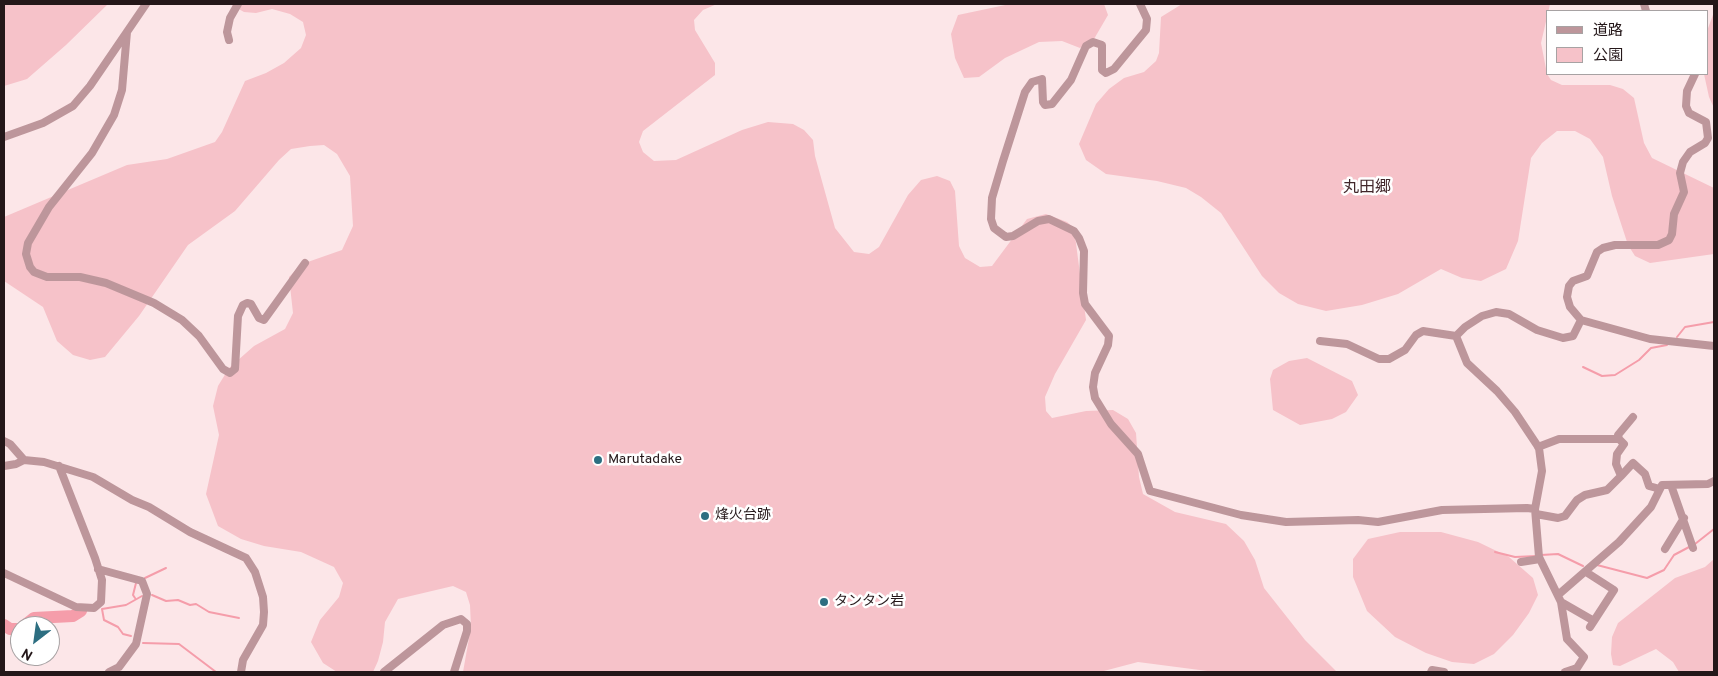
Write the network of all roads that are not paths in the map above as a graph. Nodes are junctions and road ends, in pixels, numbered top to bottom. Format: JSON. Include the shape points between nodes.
{"nodes":[{"id":1,"x":146,"y":4,"type":"edge"},
{"id":2,"x":238,"y":4,"type":"edge"},
{"id":3,"x":1140,"y":4,"type":"edge"},
{"id":4,"x":127,"y":32,"type":"junction"},
{"id":5,"x":229,"y":40,"type":"dead end"},
{"id":6,"x":1694,"y":75,"type":"edge"},
{"id":7,"x":4,"y":137,"type":"edge"},
{"id":8,"x":305,"y":263,"type":"dead end"},
{"id":9,"x":1581,"y":320,"type":"junction"},
{"id":10,"x":1456,"y":336,"type":"junction"},
{"id":11,"x":1320,"y":341,"type":"dead end"},
{"id":12,"x":1714,"y":346,"type":"edge"},
{"id":13,"x":1633,"y":418,"type":"dead end"},
{"id":14,"x":1619,"y":439,"type":"junction"},
{"id":15,"x":4,"y":441,"type":"edge"},
{"id":16,"x":1538,"y":447,"type":"junction"},
{"id":17,"x":24,"y":460,"type":"junction"},
{"id":18,"x":4,"y":466,"type":"edge"},
{"id":19,"x":59,"y":466,"type":"junction"},
{"id":20,"x":1621,"y":476,"type":"junction"},
{"id":21,"x":1714,"y":481,"type":"edge"},
{"id":22,"x":1671,"y":485,"type":"junction"},
{"id":23,"x":1660,"y":489,"type":"junction"},
{"id":24,"x":1535,"y":512,"type":"junction"},
{"id":25,"x":1684,"y":518,"type":"junction"},
{"id":26,"x":1693,"y":545,"type":"dead end"},
{"id":27,"x":1665,"y":549,"type":"dead end"},
{"id":28,"x":1540,"y":557,"type":"junction"},
{"id":29,"x":1521,"y":562,"type":"dead end"},
{"id":30,"x":98,"y":568,"type":"junction"},
{"id":31,"x":1586,"y":572,"type":"junction"},
{"id":32,"x":4,"y":573,"type":"edge"},
{"id":33,"x":1559,"y":598,"type":"junction"},
{"id":34,"x":109,"y":672,"type":"edge"},
{"id":35,"x":241,"y":672,"type":"edge"},
{"id":36,"x":384,"y":672,"type":"edge"},
{"id":37,"x":454,"y":672,"type":"edge"},
{"id":38,"x":1431,"y":672,"type":"edge"},
{"id":39,"x":1444,"y":672,"type":"edge"},
{"id":40,"x":1565,"y":672,"type":"edge"}],
"edges":[{"from":1,"to":4,"type":"street"},
{"from":2,"to":5,"type":"street","via":[[230,18]]},
{"from":3,"to":24,"type":"street","via":[[1147,20],[1146,30],[1114,69],[1106,73],[1102,70],[1102,45],[1093,42],[1086,46],[1071,80],[1052,104],[1043,102],[1042,79],[1032,82],[1025,92],[992,198],[991,219],[994,228],[1006,237],[1049,219],[1074,231],[1079,238],[1084,250],[1085,304],[1109,336],[1095,373],[1092,387],[1095,398],[1111,424],[1138,454],[1150,491],[1241,515],[1286,522],[1378,522],[1442,510]]},
{"from":4,"to":7,"type":"street","via":[[73,106],[43,123]]},
{"from":4,"to":8,"type":"street","via":[[122,90],[114,115],[92,153],[49,207],[28,243],[26,254],[30,267],[34,272],[47,276],[80,277],[106,283],[154,303],[182,320],[199,336],[223,369],[230,372],[235,370],[238,316],[243,305],[251,304],[259,318],[264,320]]},
{"from":6,"to":9,"type":"street","via":[[1686,106],[1689,113],[1706,122],[1708,138],[1683,162],[1680,173],[1684,192],[1674,214],[1672,234],[1669,240],[1658,245],[1616,245],[1597,252],[1587,276],[1569,286],[1570,307]]},
{"from":9,"to":10,"type":"street","via":[[1573,336],[1563,338],[1537,330],[1509,314],[1496,312],[1482,316]]},
{"from":9,"to":12,"type":"street","via":[[1650,339]]},
{"from":10,"to":11,"type":"street","via":[[1416,334],[1405,350],[1379,359],[1347,344]]},
{"from":10,"to":16,"type":"street","via":[[1467,363],[1498,391]]},
{"from":13,"to":14,"type":"street","via":[[1618,435]]},
{"from":14,"to":16,"type":"street","via":[[1559,439]]},
{"from":14,"to":20,"type":"street","via":[[1624,444],[1616,454]]},
{"from":15,"to":17,"type":"street"},
{"from":16,"to":24,"type":"street","via":[[1542,471]]},
{"from":17,"to":18,"type":"street"},
{"from":17,"to":19,"type":"street"},
{"from":19,"to":30,"type":"street"},
{"from":19,"to":35,"type":"street","via":[[93,477],[190,532],[246,558],[255,572],[264,612],[263,625],[243,660]]},
{"from":20,"to":23,"type":"street","via":[[1633,462],[1645,474],[1649,486]]},
{"from":20,"to":24,"type":"street","via":[[1607,490],[1577,500],[1565,516]]},
{"from":21,"to":22,"type":"street"},
{"from":22,"to":23,"type":"street","via":[[1662,485]]},
{"from":22,"to":25,"type":"street"},
{"from":23,"to":31,"type":"street","via":[[1651,507]]},
{"from":24,"to":28,"type":"street"},
{"from":25,"to":26,"type":"street"},
{"from":25,"to":27,"type":"street"},
{"from":28,"to":29,"type":"street"},
{"from":28,"to":33,"type":"street"},
{"from":30,"to":32,"type":"street","via":[[102,580],[101,602],[94,608],[63,603]]},
{"from":30,"to":34,"type":"street","via":[[142,580],[147,594],[136,644],[119,667]]},
{"from":31,"to":33,"type":"street"},
{"from":31,"to":33,"type":"street","via":[[1616,588],[1592,624]]},
{"from":33,"to":40,"type":"street","via":[[1567,639],[1584,657],[1577,668]]},
{"from":36,"to":37,"type":"street","via":[[443,625],[461,619],[467,624],[467,632]]},
{"from":38,"to":39,"type":"street"}]}
